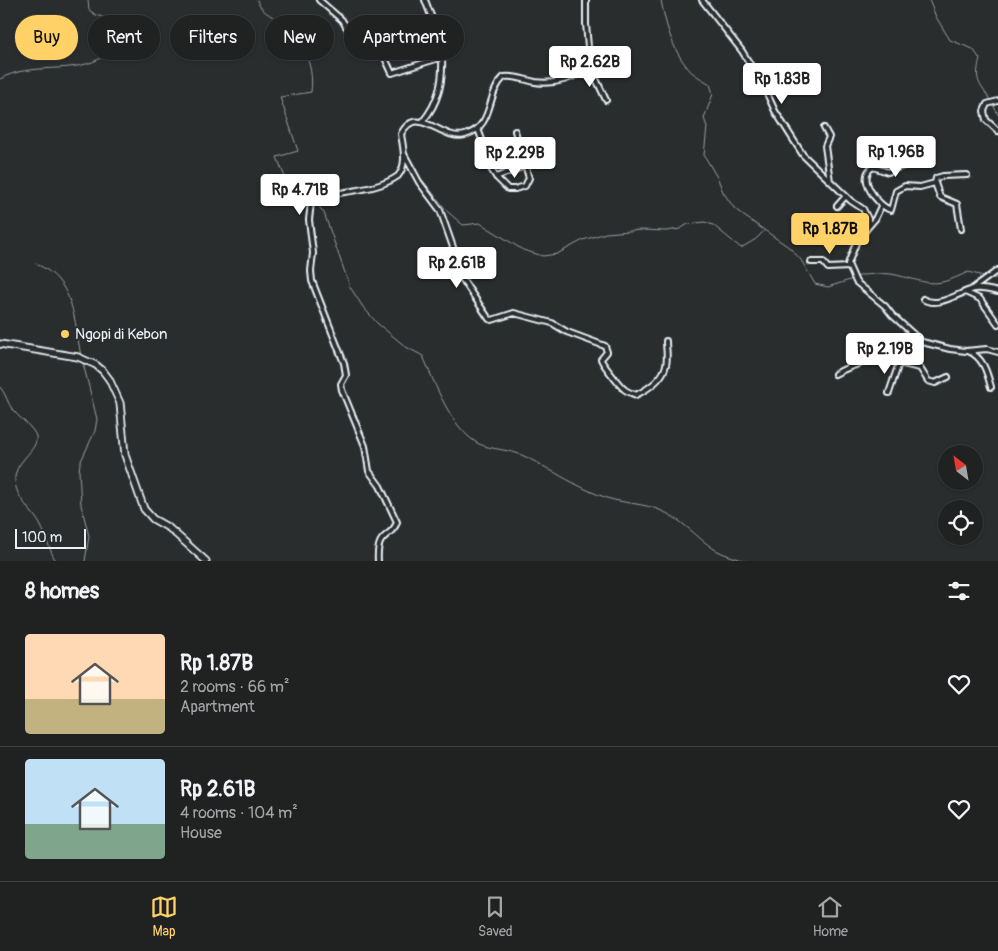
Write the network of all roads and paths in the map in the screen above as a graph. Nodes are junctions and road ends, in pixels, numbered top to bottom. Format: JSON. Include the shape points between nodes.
{"nodes":[{"id":1,"x":319,"y":0,"type":"edge"},
{"id":2,"x":425,"y":0,"type":"edge"},
{"id":3,"x":586,"y":0,"type":"edge"},
{"id":4,"x":702,"y":0,"type":"edge"},
{"id":5,"x":431,"y":15,"type":"edge"},
{"id":6,"x":344,"y":23,"type":"edge"},
{"id":7,"x":386,"y":60,"type":"edge"},
{"id":8,"x":433,"y":60,"type":"edge"},
{"id":9,"x":442,"y":60,"type":"edge"},
{"id":10,"x":589,"y":64,"type":"junction"},
{"id":11,"x":606,"y":100,"type":"dead end"},
{"id":12,"x":994,"y":102,"type":"edge"},
{"id":13,"x":424,"y":121,"type":"junction"},
{"id":14,"x":824,"y":128,"type":"dead end"},
{"id":15,"x":478,"y":129,"type":"junction"},
{"id":16,"x":515,"y":131,"type":"dead end"},
{"id":17,"x":998,"y":131,"type":"edge"},
{"id":18,"x":404,"y":154,"type":"junction"},
{"id":19,"x":527,"y":164,"type":"junction"},
{"id":20,"x":911,"y":164,"type":"dead end"},
{"id":21,"x":967,"y":175,"type":"dead end"},
{"id":22,"x":496,"y":177,"type":"junction"},
{"id":23,"x":830,"y":181,"type":"junction"},
{"id":24,"x":935,"y":184,"type":"junction"},
{"id":25,"x":846,"y":196,"type":"junction"},
{"id":26,"x":837,"y":206,"type":"dead end"},
{"id":27,"x":881,"y":206,"type":"junction"},
{"id":28,"x":868,"y":227,"type":"junction"},
{"id":29,"x":961,"y":228,"type":"dead end"},
{"id":30,"x":811,"y":262,"type":"dead end"},
{"id":31,"x":849,"y":267,"type":"junction"},
{"id":32,"x":998,"y":270,"type":"edge"},
{"id":33,"x":972,"y":290,"type":"junction"},
{"id":34,"x":965,"y":292,"type":"junction"},
{"id":35,"x":998,"y":292,"type":"edge"},
{"id":36,"x":924,"y":299,"type":"dead end"},
{"id":37,"x":998,"y":324,"type":"edge"},
{"id":38,"x":915,"y":338,"type":"junction"},
{"id":39,"x":666,"y":341,"type":"dead end"},
{"id":40,"x":0,"y":344,"type":"edge"},
{"id":41,"x":966,"y":351,"type":"junction"},
{"id":42,"x":998,"y":352,"type":"edge"},
{"id":43,"x":899,"y":361,"type":"junction"},
{"id":44,"x":835,"y":374,"type":"dead end"},
{"id":45,"x":948,"y":377,"type":"dead end"},
{"id":46,"x":991,"y":387,"type":"dead end"},
{"id":47,"x":889,"y":393,"type":"dead end"},
{"id":48,"x":206,"y":561,"type":"edge"},
{"id":49,"x":378,"y":561,"type":"edge"}],
"edges":[{"from":1,"to":6,"type":"street"},
{"from":2,"to":5,"type":"street"},
{"from":3,"to":10,"type":"street"},
{"from":4,"to":23,"type":"street","via":[[742,51],[796,145]]},
{"from":7,"to":8,"type":"street","via":[[392,73]]},
{"from":9,"to":13,"type":"street","via":[[442,81],[436,103]]},
{"from":10,"to":11,"type":"street"},
{"from":10,"to":15,"type":"street","via":[[575,75],[553,83],[504,77],[496,87],[485,120]]},
{"from":12,"to":17,"type":"street","via":[[985,108],[984,115]]},
{"from":13,"to":15,"type":"street","via":[[451,136]]},
{"from":13,"to":18,"type":"street","via":[[413,122],[403,130]]},
{"from":14,"to":23,"type":"street","via":[[829,137],[825,146]]},
{"from":15,"to":22,"type":"street","via":[[485,159]]},
{"from":16,"to":19,"type":"street"},
{"from":18,"to":39,"type":"street","via":[[419,182],[440,210],[454,250],[457,271],[489,319],[514,313],[552,323],[566,332],[605,346],[607,352],[601,359],[602,364],[624,390],[636,395],[655,384],[666,366]]},
{"from":18,"to":49,"type":"street","via":[[401,172],[393,180],[317,199],[311,202],[309,220],[312,281],[344,363],[346,375],[341,384],[342,390],[365,446],[369,471],[397,522],[378,545]]},
{"from":19,"to":22,"type":"street"},
{"from":19,"to":22,"type":"street","via":[[530,178],[525,186],[508,189]]},
{"from":20,"to":27,"type":"street","via":[[888,172],[874,167],[867,172],[868,185]]},
{"from":21,"to":24,"type":"street","via":[[943,176],[936,178]]},
{"from":23,"to":25,"type":"street"},
{"from":24,"to":27,"type":"street","via":[[903,187],[894,192],[892,210]]},
{"from":24,"to":29,"type":"street","via":[[938,194],[956,204]]},
{"from":25,"to":26,"type":"street"},
{"from":25,"to":28,"type":"street","via":[[863,210]]},
{"from":27,"to":28,"type":"street"},
{"from":28,"to":31,"type":"street","via":[[856,243]]},
{"from":30,"to":31,"type":"street","via":[[823,262],[828,268]]},
{"from":31,"to":38,"type":"street","via":[[856,282],[886,306]]},
{"from":32,"to":33,"type":"street"},
{"from":33,"to":34,"type":"street"},
{"from":33,"to":35,"type":"street"},
{"from":34,"to":36,"type":"street","via":[[934,302]]},
{"from":34,"to":37,"type":"street","via":[[980,299]]},
{"from":38,"to":41,"type":"street","via":[[936,347]]},
{"from":38,"to":43,"type":"street"},
{"from":40,"to":48,"type":"street","via":[[78,357],[103,371],[120,403],[125,455],[144,509]]},
{"from":41,"to":42,"type":"street","via":[[987,349]]},
{"from":41,"to":46,"type":"street","via":[[980,359]]},
{"from":43,"to":44,"type":"street","via":[[884,358],[858,362]]},
{"from":43,"to":45,"type":"street","via":[[920,368],[928,381],[935,383]]},
{"from":43,"to":47,"type":"street"}]}
